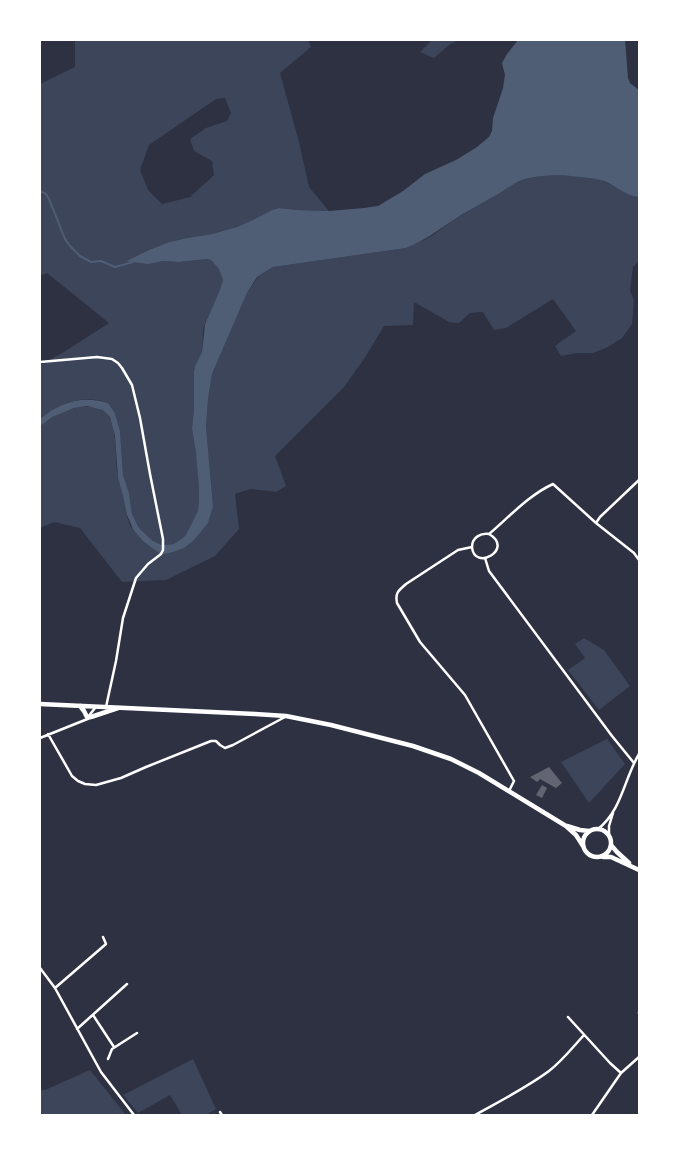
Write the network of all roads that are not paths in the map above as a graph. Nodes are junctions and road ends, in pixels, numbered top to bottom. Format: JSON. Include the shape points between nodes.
{"nodes":[{"id":1,"x":40,"y":362,"type":"edge"},
{"id":2,"x":639,"y":480,"type":"edge"},
{"id":3,"x":596,"y":523,"type":"junction"},
{"id":4,"x":489,"y":534,"type":"junction"},
{"id":5,"x":472,"y":547,"type":"junction"},
{"id":6,"x":484,"y":558,"type":"junction"},
{"id":7,"x":639,"y":560,"type":"edge"},
{"id":8,"x":40,"y":704,"type":"edge"},
{"id":9,"x":80,"y":706,"type":"junction"},
{"id":10,"x":101,"y":706,"type":"junction"},
{"id":11,"x":120,"y":708,"type":"junction"},
{"id":12,"x":286,"y":716,"type":"junction"},
{"id":13,"x":87,"y":718,"type":"junction"},
{"id":14,"x":48,"y":734,"type":"junction"},
{"id":15,"x":40,"y":738,"type":"edge"},
{"id":16,"x":639,"y":754,"type":"edge"},
{"id":17,"x":634,"y":763,"type":"junction"},
{"id":18,"x":509,"y":791,"type":"junction"},
{"id":19,"x":614,"y":812,"type":"junction"},
{"id":20,"x":566,"y":826,"type":"junction"},
{"id":21,"x":598,"y":829,"type":"junction"},
{"id":22,"x":589,"y":831,"type":"junction"},
{"id":23,"x":609,"y":836,"type":"junction"},
{"id":24,"x":583,"y":846,"type":"junction"},
{"id":25,"x":611,"y":846,"type":"junction"},
{"id":26,"x":601,"y":857,"type":"junction"},
{"id":27,"x":632,"y":866,"type":"junction"},
{"id":28,"x":639,"y":870,"type":"edge"},
{"id":29,"x":103,"y":937,"type":"dead end"},
{"id":30,"x":40,"y":968,"type":"edge"},
{"id":31,"x":127,"y":984,"type":"dead end"},
{"id":32,"x":55,"y":988,"type":"junction"},
{"id":33,"x":93,"y":1015,"type":"junction"},
{"id":34,"x":568,"y":1017,"type":"dead end"},
{"id":35,"x":77,"y":1029,"type":"junction"},
{"id":36,"x":137,"y":1033,"type":"dead end"},
{"id":37,"x":584,"y":1035,"type":"junction"},
{"id":38,"x":115,"y":1047,"type":"junction"},
{"id":39,"x":639,"y":1057,"type":"edge"},
{"id":40,"x":108,"y":1059,"type":"dead end"},
{"id":41,"x":621,"y":1073,"type":"junction"},
{"id":42,"x":134,"y":1115,"type":"edge"},
{"id":43,"x":475,"y":1115,"type":"edge"},
{"id":44,"x":592,"y":1115,"type":"edge"}],
"edges":[{"from":1,"to":10,"type":"street","via":[[112,359],[122,368],[132,385],[140,418],[164,544],[161,554],[136,578],[123,618],[116,661]]},
{"from":2,"to":3,"type":"street"},
{"from":3,"to":4,"type":"street","via":[[553,484]]},
{"from":3,"to":7,"type":"street"},
{"from":4,"to":5,"type":"street","via":[[478,536]]},
{"from":4,"to":6,"type":"street","via":[[497,547],[491,557]]},
{"from":5,"to":6,"type":"street","via":[[479,557]]},
{"from":5,"to":18,"type":"street","via":[[458,550],[406,584],[398,590],[396,603],[420,642],[465,695],[514,781]]},
{"from":6,"to":17,"type":"street","via":[[489,571]]},
{"from":8,"to":9,"type":"main road"},
{"from":9,"to":10,"type":"main road"},
{"from":9,"to":13,"type":"main road"},
{"from":10,"to":11,"type":"main road"},
{"from":10,"to":13,"type":"street"},
{"from":11,"to":12,"type":"main road"},
{"from":11,"to":13,"type":"main road"},
{"from":12,"to":14,"type":"street","via":[[225,748],[212,741],[96,786],[72,776]]},
{"from":12,"to":18,"type":"main road","via":[[427,750],[451,759]]},
{"from":13,"to":14,"type":"street"},
{"from":14,"to":15,"type":"street"},
{"from":16,"to":17,"type":"street"},
{"from":17,"to":19,"type":"street"},
{"from":18,"to":20,"type":"main road"},
{"from":19,"to":21,"type":"street"},
{"from":19,"to":23,"type":"street"},
{"from":20,"to":22,"type":"main road"},
{"from":20,"to":24,"type":"main road"},
{"from":21,"to":22,"type":"main road"},
{"from":21,"to":23,"type":"main road"},
{"from":22,"to":24,"type":"main road"},
{"from":23,"to":25,"type":"main road"},
{"from":24,"to":26,"type":"main road","via":[[591,856]]},
{"from":25,"to":26,"type":"main road"},
{"from":25,"to":27,"type":"main road"},
{"from":26,"to":27,"type":"main road","via":[[612,857]]},
{"from":27,"to":28,"type":"main road"},
{"from":29,"to":32,"type":"street","via":[[106,944]]},
{"from":30,"to":32,"type":"street"},
{"from":31,"to":33,"type":"street"},
{"from":32,"to":35,"type":"street"},
{"from":33,"to":35,"type":"street"},
{"from":33,"to":38,"type":"street"},
{"from":34,"to":37,"type":"street"},
{"from":35,"to":42,"type":"street","via":[[101,1072]]},
{"from":36,"to":38,"type":"street"},
{"from":37,"to":41,"type":"street"},
{"from":37,"to":43,"type":"street","via":[[550,1070]]},
{"from":38,"to":40,"type":"street"},
{"from":39,"to":41,"type":"street"},
{"from":41,"to":44,"type":"street"}]}
